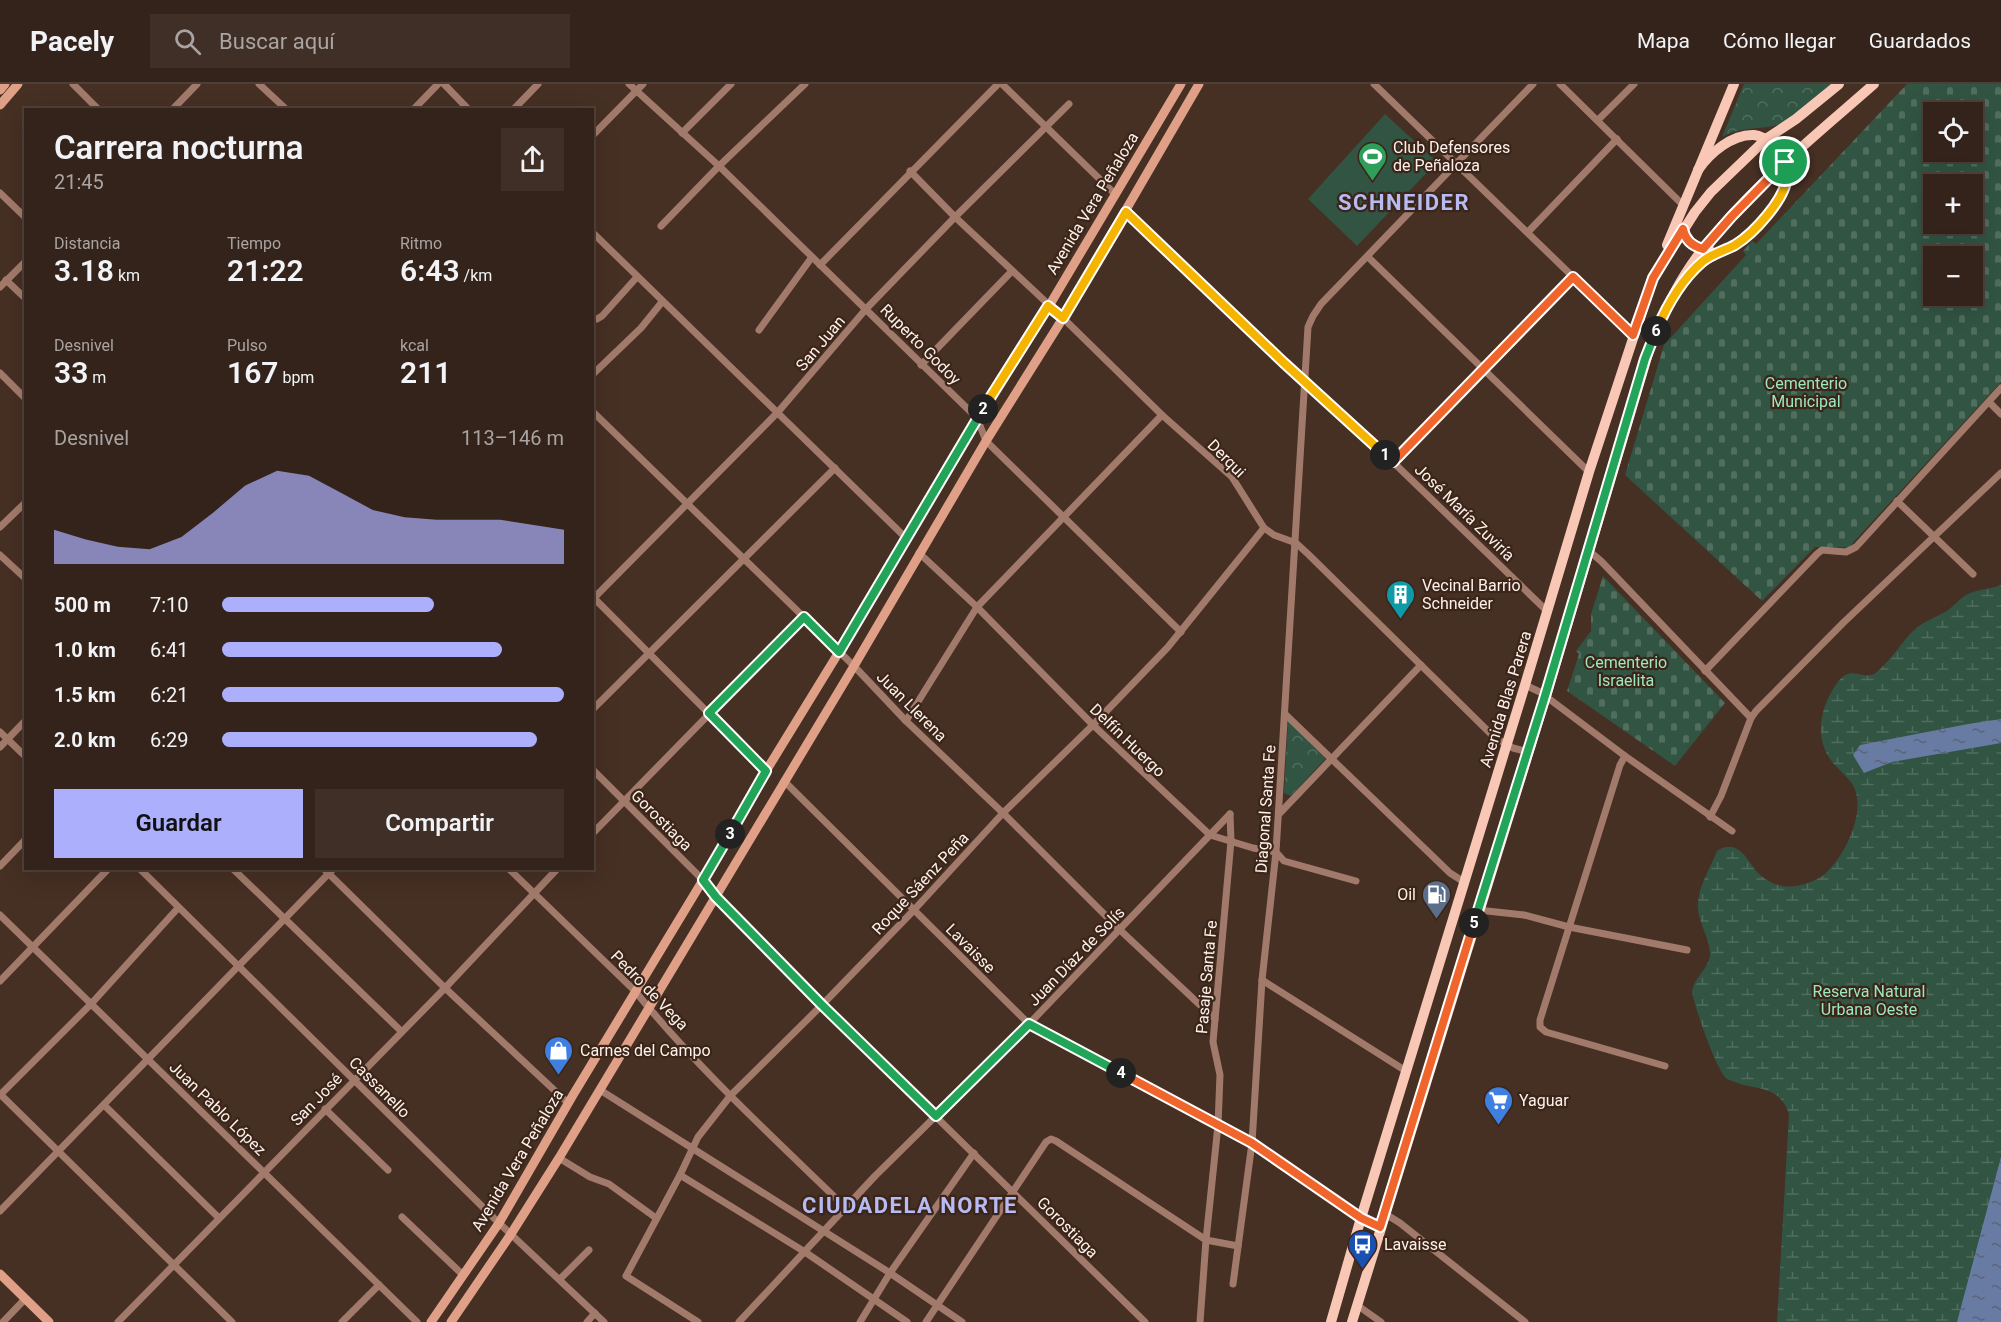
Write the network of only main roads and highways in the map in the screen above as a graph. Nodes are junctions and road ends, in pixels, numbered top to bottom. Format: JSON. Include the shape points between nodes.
{"nodes":[{"id":1,"x":5,"y":84,"type":"edge"},
{"id":2,"x":18,"y":84,"type":"edge"},
{"id":3,"x":1180,"y":84,"type":"edge"},
{"id":4,"x":1199,"y":84,"type":"edge"},
{"id":5,"x":1734,"y":84,"type":"edge"},
{"id":6,"x":1839,"y":84,"type":"edge"},
{"id":7,"x":1874,"y":84,"type":"edge"},
{"id":8,"x":0,"y":90,"type":"edge"},
{"id":9,"x":0,"y":105,"type":"edge"},
{"id":10,"x":1796,"y":119,"type":"junction"},
{"id":11,"x":1744,"y":136,"type":"junction"},
{"id":12,"x":1766,"y":139,"type":"junction"},
{"id":13,"x":1785,"y":162,"type":"junction"},
{"id":14,"x":1698,"y":170,"type":"junction"},
{"id":15,"x":1684,"y":206,"type":"junction"},
{"id":16,"x":1683,"y":229,"type":"junction"},
{"id":17,"x":1703,"y":249,"type":"junction"},
{"id":18,"x":1724,"y":250,"type":"junction"},
{"id":19,"x":1653,"y":278,"type":"junction"},
{"id":20,"x":1670,"y":301,"type":"junction"},
{"id":21,"x":0,"y":1274,"type":"edge"},
{"id":22,"x":49,"y":1322,"type":"edge"},
{"id":23,"x":431,"y":1322,"type":"edge"},
{"id":24,"x":451,"y":1322,"type":"edge"},
{"id":25,"x":1331,"y":1322,"type":"edge"},
{"id":26,"x":1352,"y":1322,"type":"edge"}],
"edges":[{"from":1,"to":8,"type":"main road"},
{"from":2,"to":9,"type":"main road"},
{"from":3,"to":23,"type":"main road","name":"Avenida Vera Peñaloza","via":[[499,1222]]},
{"from":4,"to":24,"type":"main road","name":"Avenida Vera Peñaloza","via":[[559,1158]]},
{"from":5,"to":14,"type":"main road"},
{"from":6,"to":10,"type":"main road","name":"Avenida Blas Parera"},
{"from":7,"to":13,"type":"main road"},
{"from":10,"to":11,"type":"main road","via":[[1780,128]]},
{"from":10,"to":12,"type":"main road","name":"Avenida Blas Parera"},
{"from":11,"to":12,"type":"main road"},
{"from":11,"to":14,"type":"main road","via":[[1723,145]]},
{"from":12,"to":13,"type":"main road"},
{"from":12,"to":16,"type":"main road","name":"Avenida Blas Parera","via":[[1711,192]]},
{"from":13,"to":17,"type":"main road"},
{"from":13,"to":18,"type":"main road","via":[[1787,177],[1772,208],[1742,240]]},
{"from":14,"to":15,"type":"main road"},
{"from":15,"to":16,"type":"main road"},
{"from":15,"to":19,"type":"main road"},
{"from":16,"to":17,"type":"main road","via":[[1688,241]]},
{"from":16,"to":19,"type":"main road","name":"Avenida Blas Parera"},
{"from":17,"to":18,"type":"main road"},
{"from":17,"to":20,"type":"main road"},
{"from":18,"to":20,"type":"main road","via":[[1696,268]]},
{"from":19,"to":25,"type":"main road","name":"Avenida Blas Parera","via":[[1589,472]]},
{"from":20,"to":26,"type":"main road","via":[[1645,359]]},
{"from":21,"to":22,"type":"main road"}]}
